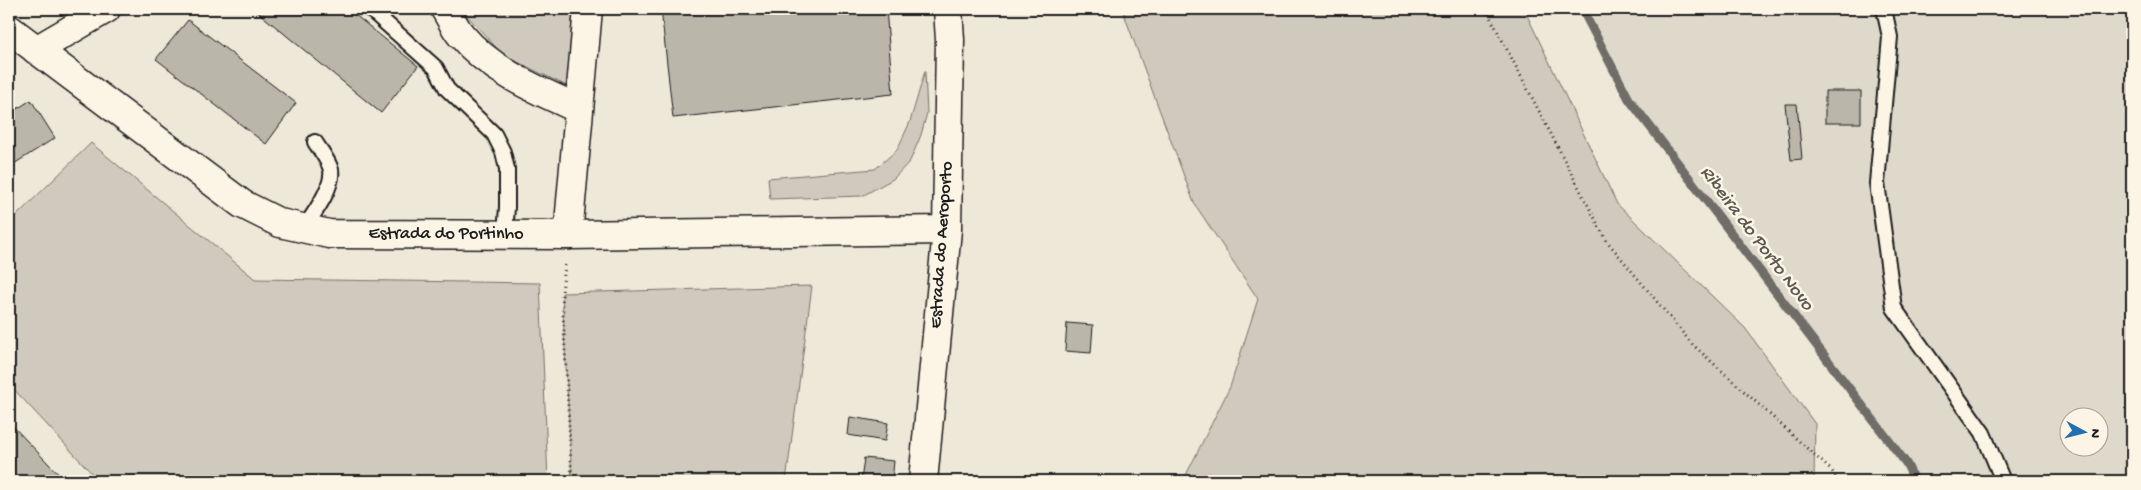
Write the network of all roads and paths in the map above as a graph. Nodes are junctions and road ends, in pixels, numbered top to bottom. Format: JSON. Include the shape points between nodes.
{"nodes":[{"id":1,"x":106,"y":9,"type":"edge"},
{"id":2,"x":370,"y":9,"type":"edge"},
{"id":3,"x":445,"y":9,"type":"edge"},
{"id":4,"x":588,"y":9,"type":"edge"},
{"id":5,"x":948,"y":9,"type":"edge"},
{"id":6,"x":1486,"y":9,"type":"edge"},
{"id":7,"x":1884,"y":9,"type":"edge"},
{"id":8,"x":9,"y":29,"type":"edge"},
{"id":9,"x":36,"y":50,"type":"junction"},
{"id":10,"x":579,"y":108,"type":"junction"},
{"id":11,"x":315,"y":142,"type":"dead end"},
{"id":12,"x":304,"y":228,"type":"junction"},
{"id":13,"x":947,"y":230,"type":"junction"},
{"id":14,"x":505,"y":234,"type":"junction"},
{"id":15,"x":568,"y":235,"type":"junction"},
{"id":16,"x":572,"y":481,"type":"edge"},
{"id":17,"x":923,"y":481,"type":"edge"},
{"id":18,"x":1838,"y":481,"type":"edge"},
{"id":19,"x":2003,"y":481,"type":"edge"}],
"edges":[{"from":1,"to":9,"type":"street"},
{"from":2,"to":14,"type":"lane","via":[[436,68],[447,89],[494,134],[507,168]]},
{"from":3,"to":10,"type":"street","via":[[461,35],[486,60],[521,83]]},
{"from":4,"to":10,"type":"street"},
{"from":5,"to":13,"type":"street","name":"Estrada do Aeroporto"},
{"from":6,"to":18,"type":"path","via":[[1606,240],[1692,344],[1832,471]]},
{"from":7,"to":19,"type":"lane","via":[[1890,37],[1877,183],[1894,308],[1983,433]]},
{"from":8,"to":9,"type":"street","name":"Estrada do Portinho"},
{"from":9,"to":12,"type":"street","name":"Estrada do Portinho","via":[[242,204],[280,223]]},
{"from":10,"to":15,"type":"street"},
{"from":11,"to":12,"type":"lane","via":[[331,170],[330,182]]},
{"from":12,"to":14,"type":"street","name":"Estrada do Portinho","via":[[329,234]]},
{"from":13,"to":15,"type":"street","name":"Estrada do Portinho"},
{"from":13,"to":17,"type":"street","name":"Estrada do Aeroporto"},
{"from":14,"to":15,"type":"street","name":"Estrada do Portinho"},
{"from":15,"to":16,"type":"path","via":[[562,293]]}]}
